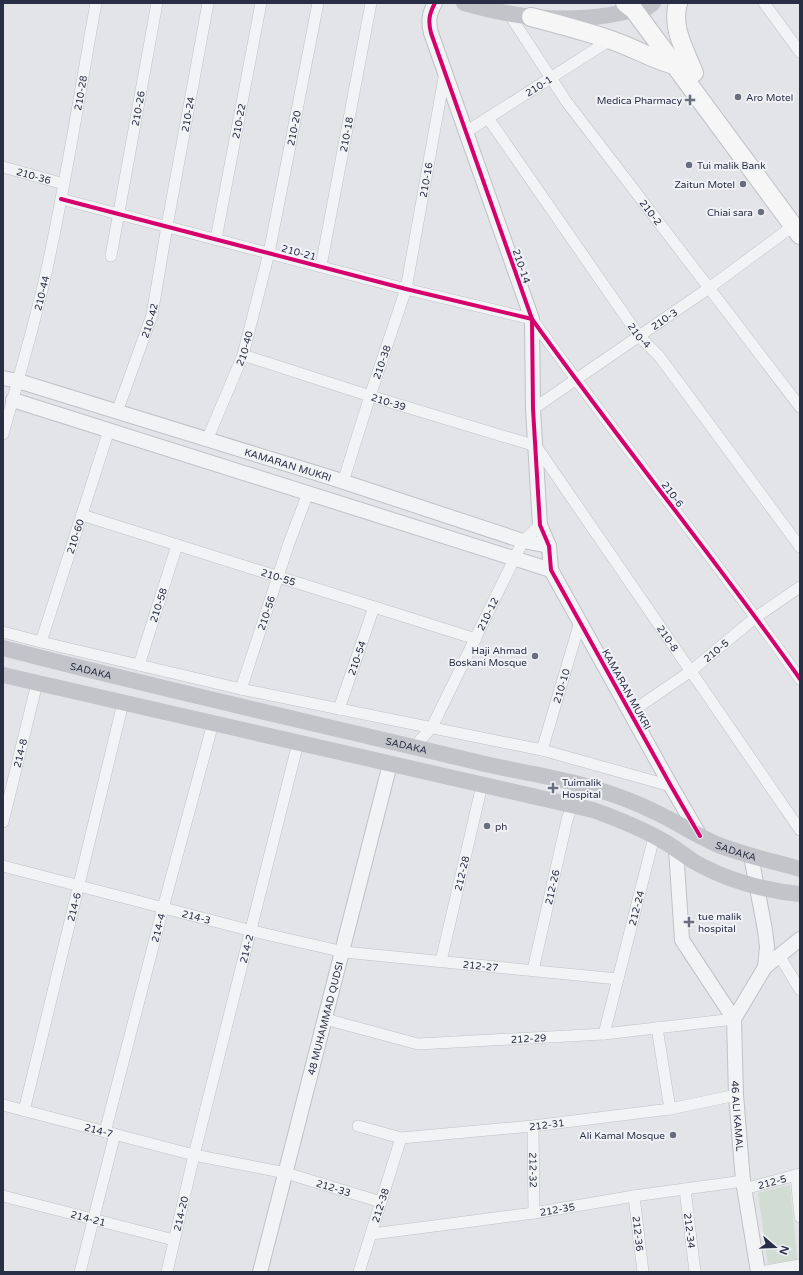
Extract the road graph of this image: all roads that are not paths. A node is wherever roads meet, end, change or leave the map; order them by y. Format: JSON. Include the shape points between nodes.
{"nodes":[{"id":1,"x":96,"y":3,"type":"edge"},
{"id":2,"x":157,"y":3,"type":"edge"},
{"id":3,"x":208,"y":3,"type":"edge"},
{"id":4,"x":261,"y":3,"type":"edge"},
{"id":5,"x":318,"y":3,"type":"edge"},
{"id":6,"x":371,"y":3,"type":"edge"},
{"id":7,"x":435,"y":3,"type":"edge"},
{"id":8,"x":464,"y":3,"type":"edge"},
{"id":9,"x":678,"y":3,"type":"edge"},
{"id":10,"x":764,"y":3,"type":"edge"},
{"id":11,"x":638,"y":6,"type":"edge"},
{"id":12,"x":509,"y":14,"type":"junction"},
{"id":13,"x":531,"y":17,"type":"junction"},
{"id":14,"x":610,"y":40,"type":"junction"},
{"id":15,"x":800,"y":52,"type":"edge"},
{"id":16,"x":674,"y":65,"type":"junction"},
{"id":17,"x":445,"y":71,"type":"junction"},
{"id":18,"x":694,"y":73,"type":"junction"},
{"id":19,"x":550,"y":78,"type":"junction"},
{"id":20,"x":488,"y":118,"type":"junction"},
{"id":21,"x":466,"y":132,"type":"junction"},
{"id":22,"x":3,"y":167,"type":"edge"},
{"id":23,"x":64,"y":184,"type":"junction"},
{"id":24,"x":61,"y":199,"type":"junction"},
{"id":25,"x":119,"y":213,"type":"junction"},
{"id":26,"x":167,"y":226,"type":"junction"},
{"id":27,"x":798,"y":226,"type":"edge"},
{"id":28,"x":216,"y":239,"type":"junction"},
{"id":29,"x":269,"y":253,"type":"junction"},
{"id":30,"x":111,"y":256,"type":"dead end"},
{"id":31,"x":321,"y":266,"type":"junction"},
{"id":32,"x":709,"y":288,"type":"junction"},
{"id":33,"x":406,"y":289,"type":"junction"},
{"id":34,"x":532,"y":319,"type":"junction"},
{"id":35,"x":639,"y":336,"type":"junction"},
{"id":36,"x":243,"y":355,"type":"junction"},
{"id":37,"x":3,"y":368,"type":"edge"},
{"id":38,"x":20,"y":377,"type":"junction"},
{"id":39,"x":3,"y":378,"type":"edge"},
{"id":40,"x":575,"y":379,"type":"junction"},
{"id":41,"x":370,"y":396,"type":"junction"},
{"id":42,"x":12,"y":400,"type":"junction"},
{"id":43,"x":800,"y":407,"type":"edge"},
{"id":44,"x":533,"y":409,"type":"junction"},
{"id":45,"x":117,"y":412,"type":"junction"},
{"id":46,"x":109,"y":430,"type":"junction"},
{"id":47,"x":3,"y":434,"type":"edge"},
{"id":48,"x":207,"y":440,"type":"junction"},
{"id":49,"x":536,"y":446,"type":"junction"},
{"id":50,"x":329,"y":477,"type":"junction"},
{"id":51,"x":342,"y":482,"type":"junction"},
{"id":52,"x":315,"y":495,"type":"junction"},
{"id":53,"x":82,"y":515,"type":"junction"},
{"id":54,"x":540,"y":525,"type":"junction"},
{"id":55,"x":523,"y":541,"type":"junction"},
{"id":56,"x":177,"y":545,"type":"junction"},
{"id":57,"x":549,"y":546,"type":"junction"},
{"id":58,"x":800,"y":547,"type":"edge"},
{"id":59,"x":514,"y":558,"type":"junction"},
{"id":60,"x":551,"y":570,"type":"junction"},
{"id":61,"x":277,"y":576,"type":"junction"},
{"id":62,"x":800,"y":587,"type":"edge"},
{"id":63,"x":374,"y":607,"type":"junction"},
{"id":64,"x":756,"y":617,"type":"junction"},
{"id":65,"x":580,"y":622,"type":"junction"},
{"id":66,"x":3,"y":632,"type":"edge"},
{"id":67,"x":476,"y":639,"type":"junction"},
{"id":68,"x":41,"y":642,"type":"junction"},
{"id":69,"x":3,"y":648,"type":"edge"},
{"id":70,"x":139,"y":666,"type":"junction"},
{"id":71,"x":89,"y":670,"type":"junction"},
{"id":72,"x":691,"y":671,"type":"junction"},
{"id":73,"x":3,"y":675,"type":"edge"},
{"id":74,"x":800,"y":679,"type":"edge"},
{"id":75,"x":36,"y":683,"type":"junction"},
{"id":76,"x":241,"y":689,"type":"junction"},
{"id":77,"x":84,"y":693,"type":"junction"},
{"id":78,"x":123,"y":703,"type":"junction"},
{"id":79,"x":339,"y":709,"type":"junction"},
{"id":80,"x":631,"y":712,"type":"junction"},
{"id":81,"x":213,"y":724,"type":"junction"},
{"id":82,"x":432,"y":728,"type":"junction"},
{"id":83,"x":298,"y":743,"type":"junction"},
{"id":84,"x":414,"y":747,"type":"junction"},
{"id":85,"x":542,"y":750,"type":"junction"},
{"id":86,"x":390,"y":764,"type":"junction"},
{"id":87,"x":482,"y":785,"type":"junction"},
{"id":88,"x":671,"y":786,"type":"junction"},
{"id":89,"x":572,"y":805,"type":"junction"},
{"id":90,"x":3,"y":822,"type":"edge"},
{"id":91,"x":800,"y":830,"type":"edge"},
{"id":92,"x":700,"y":836,"type":"junction"},
{"id":93,"x":654,"y":837,"type":"junction"},
{"id":94,"x":676,"y":849,"type":"junction"},
{"id":95,"x":751,"y":856,"type":"junction"},
{"id":96,"x":3,"y":866,"type":"edge"},
{"id":97,"x":800,"y":868,"type":"edge"},
{"id":98,"x":78,"y":886,"type":"junction"},
{"id":99,"x":758,"y":887,"type":"junction"},
{"id":100,"x":800,"y":894,"type":"edge"},
{"id":101,"x":163,"y":908,"type":"junction"},
{"id":102,"x":252,"y":931,"type":"junction"},
{"id":103,"x":800,"y":939,"type":"edge"},
{"id":104,"x":343,"y":952,"type":"junction"},
{"id":105,"x":779,"y":955,"type":"junction"},
{"id":106,"x":441,"y":961,"type":"junction"},
{"id":107,"x":765,"y":967,"type":"junction"},
{"id":108,"x":533,"y":970,"type":"junction"},
{"id":109,"x":618,"y":979,"type":"junction"},
{"id":110,"x":800,"y":990,"type":"edge"},
{"id":111,"x":325,"y":1019,"type":"junction"},
{"id":112,"x":734,"y":1019,"type":"junction"},
{"id":113,"x":657,"y":1028,"type":"junction"},
{"id":114,"x":604,"y":1034,"type":"junction"},
{"id":115,"x":736,"y":1095,"type":"junction"},
{"id":116,"x":3,"y":1105,"type":"edge"},
{"id":117,"x":670,"y":1108,"type":"junction"},
{"id":118,"x":24,"y":1111,"type":"junction"},
{"id":119,"x":358,"y":1126,"type":"dead end"},
{"id":120,"x":534,"y":1126,"type":"junction"},
{"id":121,"x":110,"y":1133,"type":"junction"},
{"id":122,"x":401,"y":1138,"type":"junction"},
{"id":123,"x":194,"y":1155,"type":"junction"},
{"id":124,"x":286,"y":1173,"type":"junction"},
{"id":125,"x":798,"y":1174,"type":"edge"},
{"id":126,"x":744,"y":1185,"type":"junction"},
{"id":127,"x":685,"y":1189,"type":"junction"},
{"id":128,"x":3,"y":1196,"type":"edge"},
{"id":129,"x":634,"y":1196,"type":"junction"},
{"id":130,"x":381,"y":1202,"type":"junction"},
{"id":131,"x":534,"y":1213,"type":"junction"},
{"id":132,"x":800,"y":1217,"type":"edge"},
{"id":133,"x":94,"y":1220,"type":"junction"},
{"id":134,"x":372,"y":1234,"type":"junction"},
{"id":135,"x":174,"y":1240,"type":"junction"},
{"id":136,"x":800,"y":1265,"type":"edge"},
{"id":137,"x":80,"y":1272,"type":"edge"},
{"id":138,"x":167,"y":1272,"type":"edge"},
{"id":139,"x":260,"y":1272,"type":"edge"},
{"id":140,"x":359,"y":1272,"type":"edge"},
{"id":141,"x":643,"y":1272,"type":"edge"},
{"id":142,"x":695,"y":1272,"type":"edge"},
{"id":143,"x":759,"y":1272,"type":"edge"}],
"edges":[{"from":1,"to":23,"type":"street","name":"210-28"},
{"from":2,"to":25,"type":"street","name":"210-26"},
{"from":3,"to":26,"type":"street","name":"210-24"},
{"from":4,"to":28,"type":"street","name":"210-22"},
{"from":5,"to":29,"type":"street","name":"210-20"},
{"from":6,"to":31,"type":"street","name":"210-18"},
{"from":7,"to":17,"type":"street","name":"210-14","via":[[428,19],[429,27]]},
{"from":8,"to":12,"type":"main road"},
{"from":9,"to":18,"type":"main road","via":[[675,16],[677,29]]},
{"from":10,"to":15,"type":"street"},
{"from":11,"to":13,"type":"main road","via":[[613,15],[572,19]]},
{"from":11,"to":16,"type":"main road"},
{"from":11,"to":18,"type":"main road"},
{"from":12,"to":13,"type":"main road"},
{"from":12,"to":19,"type":"street","name":"210-2"},
{"from":13,"to":14,"type":"main road"},
{"from":14,"to":16,"type":"main road"},
{"from":14,"to":19,"type":"street","name":"210-1"},
{"from":16,"to":27,"type":"main road"},
{"from":17,"to":21,"type":"street","name":"210-14"},
{"from":17,"to":33,"type":"street","name":"210-16"},
{"from":18,"to":27,"type":"main road"},
{"from":19,"to":20,"type":"street","name":"210-1"},
{"from":19,"to":32,"type":"street","name":"210-2"},
{"from":20,"to":21,"type":"street","name":"210-1"},
{"from":20,"to":35,"type":"street","name":"210-4"},
{"from":21,"to":34,"type":"street","name":"210-14"},
{"from":22,"to":23,"type":"street","name":"210-36"},
{"from":23,"to":24,"type":"street","name":"210-44"},
{"from":24,"to":25,"type":"street","name":"210-21"},
{"from":24,"to":38,"type":"street","name":"210-44","via":[[44,283]]},
{"from":25,"to":26,"type":"street","name":"210-21"},
{"from":25,"to":30,"type":"street"},
{"from":26,"to":28,"type":"street","name":"210-21"},
{"from":26,"to":45,"type":"street","name":"210-42","via":[[152,315]]},
{"from":27,"to":32,"type":"street","name":"210-3"},
{"from":28,"to":29,"type":"street","name":"210-21"},
{"from":29,"to":31,"type":"street","name":"210-21"},
{"from":29,"to":36,"type":"street","name":"210-40"},
{"from":31,"to":33,"type":"street","name":"210-21"},
{"from":32,"to":35,"type":"street","name":"210-3"},
{"from":32,"to":43,"type":"street","name":"210-2"},
{"from":33,"to":34,"type":"street","name":"210-21"},
{"from":33,"to":41,"type":"street","name":"210-38"},
{"from":34,"to":40,"type":"street","name":"210-6"},
{"from":34,"to":44,"type":"street","name":"210-14"},
{"from":35,"to":40,"type":"street","name":"210-3"},
{"from":35,"to":58,"type":"street","name":"210-4","via":[[659,356]]},
{"from":36,"to":41,"type":"street","name":"210-39"},
{"from":36,"to":48,"type":"street","name":"210-40"},
{"from":37,"to":38,"type":"street","name":"KAMARAN MUKRI"},
{"from":38,"to":39,"type":"street","name":"KAMARAN MUKRI"},
{"from":38,"to":42,"type":"street","name":"210-44"},
{"from":38,"to":45,"type":"street","name":"KAMARAN MUKRI"},
{"from":40,"to":44,"type":"street","name":"210-3"},
{"from":40,"to":64,"type":"street","name":"210-6"},
{"from":41,"to":49,"type":"street","name":"210-39"},
{"from":41,"to":51,"type":"street","name":"210-38"},
{"from":42,"to":46,"type":"street","name":"KAMARAN MUKRI"},
{"from":42,"to":47,"type":"street","name":"210-44"},
{"from":44,"to":49,"type":"street","name":"210-14"},
{"from":45,"to":48,"type":"street","name":"KAMARAN MUKRI"},
{"from":46,"to":52,"type":"street","name":"KAMARAN MUKRI"},
{"from":46,"to":53,"type":"street","name":"210-60"},
{"from":48,"to":50,"type":"street","name":"KAMARAN MUKRI"},
{"from":49,"to":54,"type":"street","name":"210-14"},
{"from":49,"to":72,"type":"street","name":"210-8"},
{"from":50,"to":51,"type":"street","name":"KAMARAN MUKRI"},
{"from":50,"to":52,"type":"street"},
{"from":51,"to":55,"type":"street","name":"KAMARAN MUKRI"},
{"from":52,"to":59,"type":"street","name":"KAMARAN MUKRI"},
{"from":52,"to":61,"type":"street","name":"210-56"},
{"from":53,"to":56,"type":"street","name":"210-55"},
{"from":53,"to":68,"type":"street","name":"210-60"},
{"from":54,"to":55,"type":"street","name":"210-12"},
{"from":54,"to":57,"type":"street","name":"210-14"},
{"from":55,"to":57,"type":"street","name":"KAMARAN MUKRI"},
{"from":55,"to":59,"type":"street","name":"210-12"},
{"from":56,"to":61,"type":"street","name":"210-55"},
{"from":56,"to":70,"type":"street","name":"210-58"},
{"from":57,"to":60,"type":"street","name":"KAMARAN MUKRI"},
{"from":59,"to":60,"type":"street","name":"KAMARAN MUKRI"},
{"from":59,"to":67,"type":"street","name":"210-12"},
{"from":60,"to":65,"type":"street","name":"KAMARAN MUKRI"},
{"from":61,"to":63,"type":"street","name":"210-55"},
{"from":61,"to":76,"type":"street","name":"210-56"},
{"from":62,"to":64,"type":"street","name":"210-5"},
{"from":63,"to":67,"type":"street","name":"210-55"},
{"from":63,"to":79,"type":"street","name":"210-54"},
{"from":64,"to":72,"type":"street","name":"210-5"},
{"from":64,"to":74,"type":"street","name":"210-6"},
{"from":65,"to":80,"type":"street","name":"KAMARAN MUKRI"},
{"from":65,"to":85,"type":"street","name":"210-10"},
{"from":66,"to":68,"type":"street"},
{"from":67,"to":82,"type":"street","name":"210-12"},
{"from":68,"to":70,"type":"street"},
{"from":69,"to":71,"type":"main road","name":"SADAKA"},
{"from":70,"to":76,"type":"street"},
{"from":71,"to":77,"type":"main road"},
{"from":71,"to":84,"type":"main road","name":"SADAKA"},
{"from":72,"to":80,"type":"street","name":"210-5"},
{"from":72,"to":91,"type":"street","name":"210-8"},
{"from":73,"to":75,"type":"main road"},
{"from":75,"to":77,"type":"main road"},
{"from":75,"to":90,"type":"street","name":"214-8"},
{"from":76,"to":79,"type":"street"},
{"from":77,"to":78,"type":"main road"},
{"from":78,"to":81,"type":"main road"},
{"from":78,"to":98,"type":"street","name":"214-6"},
{"from":79,"to":82,"type":"street"},
{"from":80,"to":88,"type":"street","name":"KAMARAN MUKRI"},
{"from":81,"to":83,"type":"main road"},
{"from":81,"to":101,"type":"street","name":"214-4"},
{"from":82,"to":84,"type":"street","name":"210-12"},
{"from":82,"to":85,"type":"street"},
{"from":83,"to":86,"type":"main road"},
{"from":83,"to":102,"type":"street","name":"214-2"},
{"from":84,"to":92,"type":"main road","name":"SADAKA","via":[[574,783],[654,811]]},
{"from":85,"to":88,"type":"street"},
{"from":86,"to":87,"type":"main road"},
{"from":86,"to":104,"type":"street","name":"48 MUHAMMAD QUDSI"},
{"from":87,"to":89,"type":"main road"},
{"from":87,"to":106,"type":"street","name":"212-28"},
{"from":88,"to":92,"type":"street","name":"KAMARAN MUKRI"},
{"from":89,"to":93,"type":"main road","via":[[615,818]]},
{"from":89,"to":108,"type":"street","name":"212-26"},
{"from":92,"to":95,"type":"main road","name":"SADAKA"},
{"from":93,"to":94,"type":"main road"},
{"from":93,"to":109,"type":"street","name":"212-24"},
{"from":94,"to":99,"type":"main road","via":[[694,862]]},
{"from":94,"to":112,"type":"street","via":[[682,940]]},
{"from":95,"to":97,"type":"main road","name":"SADAKA"},
{"from":95,"to":99,"type":"street"},
{"from":96,"to":98,"type":"street","name":"214-3"},
{"from":98,"to":101,"type":"street","name":"214-3"},
{"from":98,"to":118,"type":"street","name":"214-6"},
{"from":99,"to":100,"type":"main road"},
{"from":99,"to":107,"type":"street","via":[[767,947]]},
{"from":101,"to":102,"type":"street","name":"214-3"},
{"from":101,"to":121,"type":"street","name":"214-4"},
{"from":102,"to":104,"type":"street","name":"214-3"},
{"from":102,"to":123,"type":"street","name":"214-2"},
{"from":103,"to":105,"type":"street"},
{"from":104,"to":106,"type":"street","name":"212-27"},
{"from":104,"to":111,"type":"street","name":"48 MUHAMMAD QUDSI"},
{"from":105,"to":107,"type":"street"},
{"from":105,"to":110,"type":"street"},
{"from":106,"to":108,"type":"street","name":"212-27"},
{"from":107,"to":112,"type":"street"},
{"from":108,"to":109,"type":"street","name":"212-27"},
{"from":109,"to":114,"type":"street","name":"212-24"},
{"from":111,"to":114,"type":"street","name":"212-29","via":[[418,1044]]},
{"from":111,"to":124,"type":"street","name":"48 MUHAMMAD QUDSI"},
{"from":112,"to":113,"type":"street","name":"212-29"},
{"from":112,"to":115,"type":"street","name":"46 ALI KAMAL"},
{"from":113,"to":114,"type":"street","name":"212-29"},
{"from":113,"to":117,"type":"street"},
{"from":115,"to":117,"type":"street","name":"212-31"},
{"from":115,"to":126,"type":"street","name":"46 ALI KAMAL"},
{"from":116,"to":118,"type":"street","name":"214-7"},
{"from":117,"to":120,"type":"street","name":"212-31"},
{"from":118,"to":121,"type":"street","name":"214-7"},
{"from":119,"to":122,"type":"street","name":"212-31"},
{"from":120,"to":122,"type":"street","name":"212-31"},
{"from":120,"to":131,"type":"street","name":"212-32"},
{"from":121,"to":123,"type":"street","name":"214-7"},
{"from":121,"to":133,"type":"street","name":"214-4"},
{"from":122,"to":130,"type":"street","name":"212-38"},
{"from":123,"to":124,"type":"street","name":"214-7"},
{"from":123,"to":135,"type":"street","name":"214-20"},
{"from":124,"to":130,"type":"street","name":"212-33"},
{"from":124,"to":139,"type":"street","name":"48 MUHAMMAD QUDSI"},
{"from":125,"to":126,"type":"street","name":"212-5"},
{"from":125,"to":132,"type":"street"},
{"from":126,"to":127,"type":"street","name":"212-35"},
{"from":126,"to":143,"type":"street","name":"46 ALI KAMAL"},
{"from":127,"to":129,"type":"street","name":"212-35"},
{"from":127,"to":142,"type":"street","name":"212-34"},
{"from":128,"to":133,"type":"street","name":"214-21"},
{"from":129,"to":131,"type":"street","name":"212-35"},
{"from":129,"to":141,"type":"street","name":"212-36"},
{"from":130,"to":134,"type":"street","name":"212-38"},
{"from":131,"to":134,"type":"street","name":"212-35"},
{"from":133,"to":135,"type":"street","name":"214-21"},
{"from":133,"to":137,"type":"street","name":"214-4"},
{"from":134,"to":140,"type":"street","name":"212-38"},
{"from":135,"to":138,"type":"street","name":"214-20"},
{"from":136,"to":143,"type":"street"}]}
